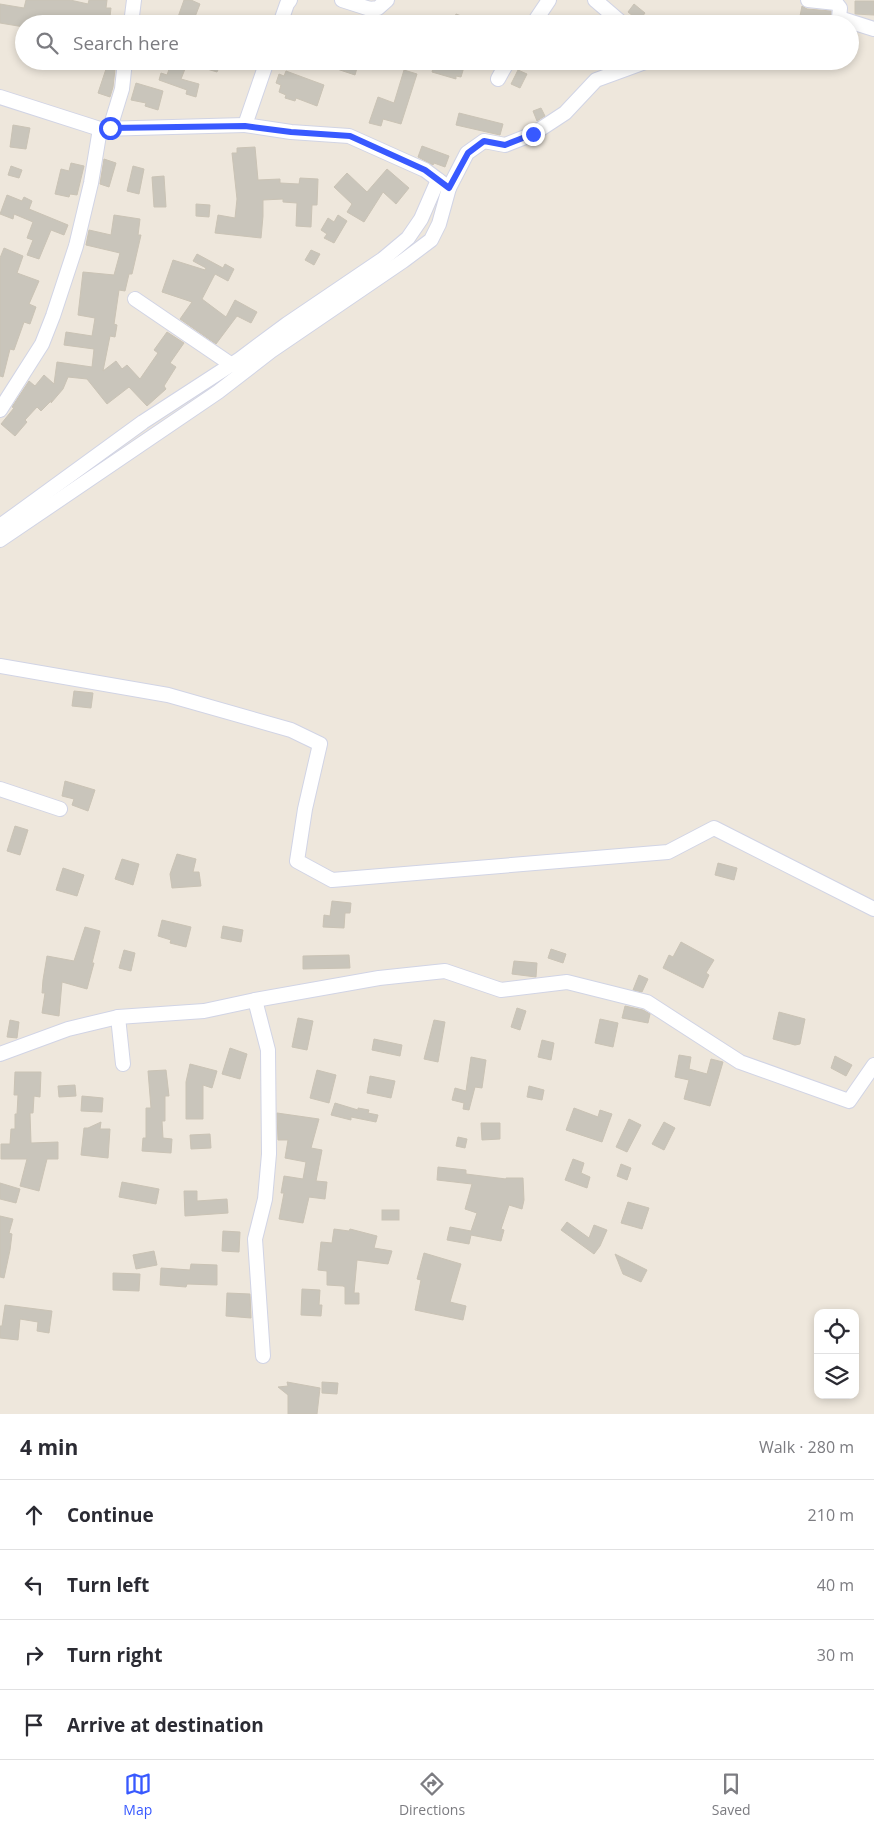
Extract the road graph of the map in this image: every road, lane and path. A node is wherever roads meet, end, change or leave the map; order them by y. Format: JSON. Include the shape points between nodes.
{"nodes":[{"id":1,"x":134,"y":0,"type":"edge"},
{"id":2,"x":290,"y":0,"type":"edge"},
{"id":3,"x":342,"y":0,"type":"edge"},
{"id":4,"x":387,"y":0,"type":"edge"},
{"id":5,"x":549,"y":0,"type":"edge"},
{"id":6,"x":595,"y":0,"type":"edge"},
{"id":7,"x":808,"y":0,"type":"edge"},
{"id":8,"x":132,"y":15,"type":"edge"},
{"id":9,"x":283,"y":15,"type":"edge"},
{"id":10,"x":539,"y":15,"type":"edge"},
{"id":11,"x":612,"y":15,"type":"edge"},
{"id":12,"x":839,"y":15,"type":"edge"},
{"id":13,"x":859,"y":24,"type":"edge"},
{"id":14,"x":874,"y":29,"type":"edge"},
{"id":15,"x":125,"y":70,"type":"edge"},
{"id":16,"x":264,"y":70,"type":"edge"},
{"id":17,"x":503,"y":70,"type":"edge"},
{"id":18,"x":623,"y":70,"type":"edge"},
{"id":19,"x":498,"y":79,"type":"dead end"},
{"id":20,"x":0,"y":97,"type":"edge"},
{"id":21,"x":245,"y":126,"type":"junction"},
{"id":22,"x":105,"y":129,"type":"junction"},
{"id":23,"x":438,"y":180,"type":"junction"},
{"id":24,"x":449,"y":188,"type":"junction"},
{"id":25,"x":135,"y":299,"type":"dead end"},
{"id":26,"x":232,"y":365,"type":"junction"},
{"id":27,"x":0,"y":410,"type":"edge"},
{"id":28,"x":0,"y":526,"type":"edge"},
{"id":29,"x":0,"y":540,"type":"edge"},
{"id":30,"x":0,"y":666,"type":"edge"},
{"id":31,"x":0,"y":789,"type":"edge"},
{"id":32,"x":60,"y":809,"type":"dead end"},
{"id":33,"x":874,"y":909,"type":"edge"},
{"id":34,"x":255,"y":1000,"type":"junction"},
{"id":35,"x":118,"y":1017,"type":"junction"},
{"id":36,"x":0,"y":1054,"type":"edge"},
{"id":37,"x":123,"y":1064,"type":"dead end"},
{"id":38,"x":874,"y":1065,"type":"edge"},
{"id":39,"x":263,"y":1356,"type":"dead end"}],
"edges":[{"from":1,"to":8,"type":"street"},
{"from":2,"to":9,"type":"street"},
{"from":3,"to":4,"type":"street","via":[[370,9],[378,8]]},
{"from":5,"to":10,"type":"street"},
{"from":6,"to":11,"type":"street"},
{"from":7,"to":12,"type":"street","via":[[836,2]]},
{"from":13,"to":14,"type":"street"},
{"from":15,"to":22,"type":"street","via":[[122,90]]},
{"from":16,"to":21,"type":"street"},
{"from":17,"to":19,"type":"street"},
{"from":18,"to":24,"type":"street","via":[[596,80],[565,113],[533,134],[505,145],[484,141],[468,153]]},
{"from":20,"to":22,"type":"street"},
{"from":21,"to":22,"type":"street"},
{"from":21,"to":23,"type":"street","via":[[350,136],[425,170]]},
{"from":22,"to":27,"type":"street","via":[[76,246],[53,316],[42,344]]},
{"from":23,"to":24,"type":"street"},
{"from":23,"to":26,"type":"street","via":[[421,219],[408,238]]},
{"from":24,"to":29,"type":"street","via":[[440,224],[431,240],[271,351],[218,392]]},
{"from":25,"to":26,"type":"street"},
{"from":26,"to":28,"type":"street","via":[[143,422]]},
{"from":30,"to":33,"type":"street","via":[[168,695],[291,730],[320,744],[297,861],[332,880],[668,852],[714,828]]},
{"from":31,"to":32,"type":"street"},
{"from":34,"to":35,"type":"street","via":[[204,1011]]},
{"from":34,"to":38,"type":"street","via":[[445,970],[501,990],[567,982],[647,1002],[740,1062],[849,1102]]},
{"from":34,"to":39,"type":"street","via":[[268,1050],[269,1154],[265,1199],[255,1239]]},
{"from":35,"to":36,"type":"street","via":[[68,1029]]},
{"from":35,"to":37,"type":"street"}]}
